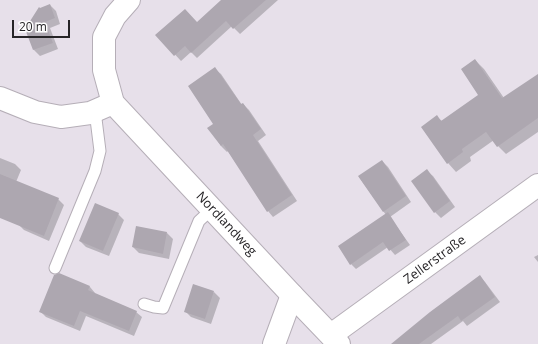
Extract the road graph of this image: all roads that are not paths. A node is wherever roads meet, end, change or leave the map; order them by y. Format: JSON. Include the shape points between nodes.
{"nodes":[{"id":1,"x":128,"y":0,"type":"edge"},
{"id":2,"x":0,"y":98,"type":"edge"},
{"id":3,"x":104,"y":107,"type":"junction"},
{"id":4,"x":538,"y":185,"type":"edge"},
{"id":5,"x":212,"y":209,"type":"junction"},
{"id":6,"x":55,"y":268,"type":"dead end"},
{"id":7,"x":292,"y":295,"type":"junction"},
{"id":8,"x":144,"y":304,"type":"dead end"},
{"id":9,"x":335,"y":340,"type":"edge"},
{"id":10,"x":274,"y":344,"type":"edge"}],
"edges":[{"from":1,"to":3,"type":"street","name":"Nordlandweg","via":[[104,36]]},
{"from":2,"to":3,"type":"street","via":[[35,112],[61,116],[90,113]]},
{"from":3,"to":5,"type":"street","name":"Nordlandweg"},
{"from":3,"to":6,"type":"lane","via":[[100,151],[95,171]]},
{"from":4,"to":9,"type":"street","name":"Zellerstraße"},
{"from":5,"to":7,"type":"street","name":"Nordlandweg"},
{"from":5,"to":8,"type":"lane","via":[[199,221],[163,308]]},
{"from":7,"to":9,"type":"street","name":"Nordlandweg"},
{"from":7,"to":10,"type":"street"}]}
